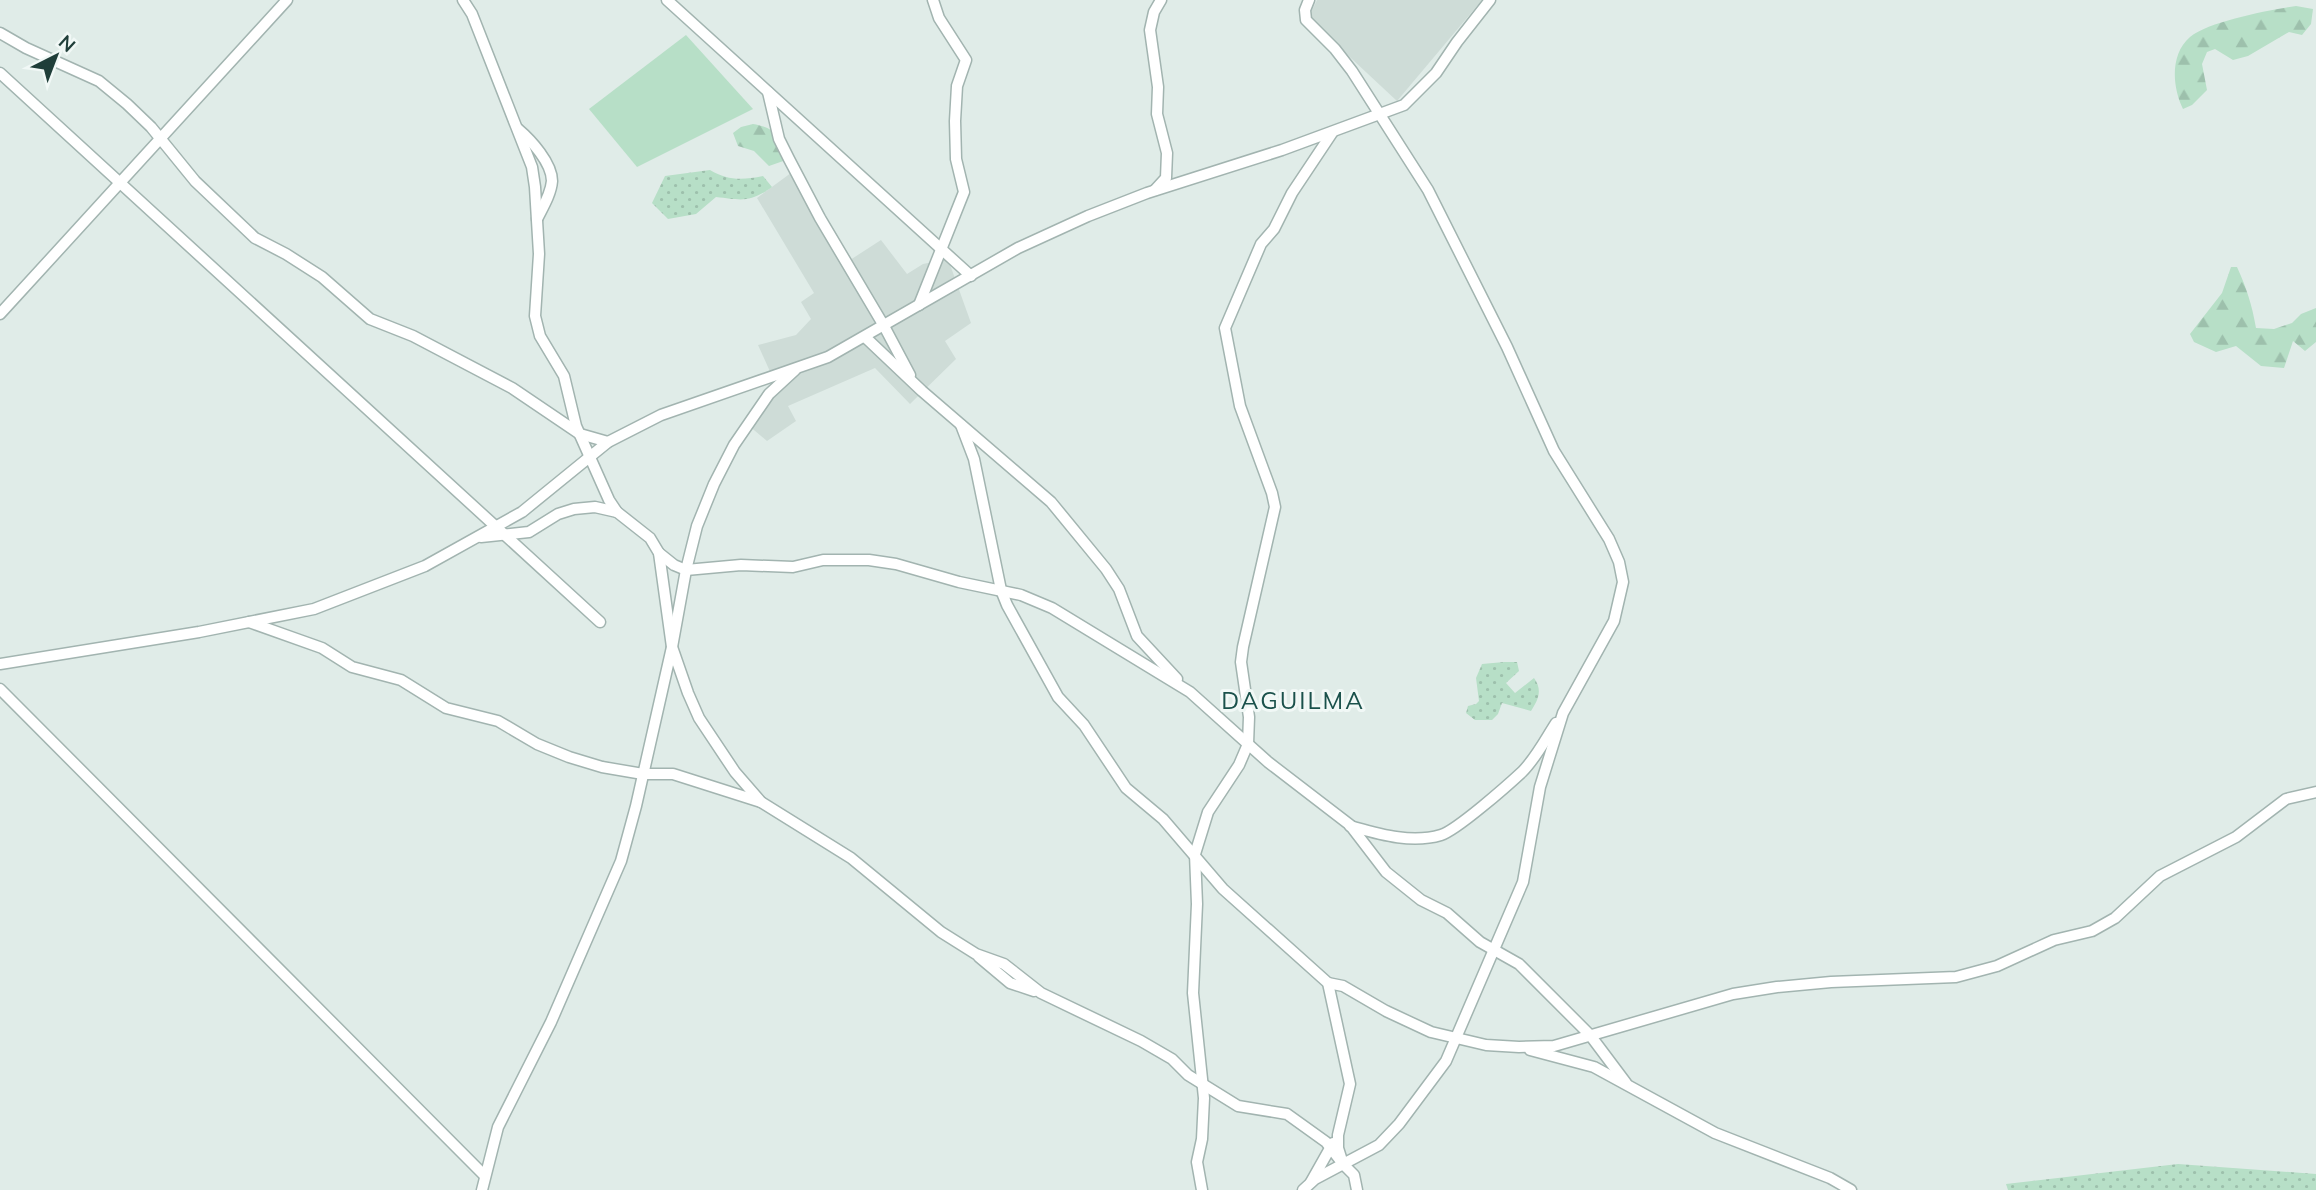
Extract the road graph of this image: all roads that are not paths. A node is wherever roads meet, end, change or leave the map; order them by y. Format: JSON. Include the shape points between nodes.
{"nodes":[{"id":1,"x":287,"y":0,"type":"edge"},
{"id":2,"x":463,"y":0,"type":"edge"},
{"id":3,"x":667,"y":0,"type":"edge"},
{"id":4,"x":933,"y":0,"type":"edge"},
{"id":5,"x":1161,"y":0,"type":"edge"},
{"id":6,"x":1309,"y":0,"type":"edge"},
{"id":7,"x":1490,"y":0,"type":"edge"},
{"id":8,"x":0,"y":33,"type":"edge"},
{"id":9,"x":0,"y":73,"type":"edge"},
{"id":10,"x":768,"y":92,"type":"junction"},
{"id":11,"x":1381,"y":115,"type":"junction"},
{"id":12,"x":515,"y":127,"type":"junction"},
{"id":13,"x":1332,"y":132,"type":"junction"},
{"id":14,"x":160,"y":139,"type":"junction"},
{"id":15,"x":120,"y":182,"type":"junction"},
{"id":16,"x":1155,"y":190,"type":"junction"},
{"id":17,"x":537,"y":220,"type":"junction"},
{"id":18,"x":942,"y":250,"type":"junction"},
{"id":19,"x":971,"y":276,"type":"junction"},
{"id":20,"x":919,"y":306,"type":"junction"},
{"id":21,"x":0,"y":314,"type":"edge"},
{"id":22,"x":884,"y":326,"type":"junction"},
{"id":23,"x":865,"y":337,"type":"junction"},
{"id":24,"x":799,"y":367,"type":"junction"},
{"id":25,"x":915,"y":384,"type":"junction"},
{"id":26,"x":961,"y":425,"type":"junction"},
{"id":27,"x":580,"y":434,"type":"junction"},
{"id":28,"x":608,"y":442,"type":"junction"},
{"id":29,"x":590,"y":456,"type":"junction"},
{"id":30,"x":617,"y":512,"type":"junction"},
{"id":31,"x":496,"y":527,"type":"junction"},
{"id":32,"x":506,"y":536,"type":"junction"},
{"id":33,"x":477,"y":537,"type":"junction"},
{"id":34,"x":659,"y":553,"type":"junction"},
{"id":35,"x":686,"y":570,"type":"junction"},
{"id":36,"x":1001,"y":590,"type":"junction"},
{"id":37,"x":249,"y":622,"type":"junction"},
{"id":38,"x":600,"y":622,"type":"dead end"},
{"id":39,"x":672,"y":647,"type":"junction"},
{"id":40,"x":0,"y":664,"type":"edge"},
{"id":41,"x":0,"y":689,"type":"edge"},
{"id":42,"x":1190,"y":692,"type":"junction"},
{"id":43,"x":1563,"y":713,"type":"junction"},
{"id":44,"x":1248,"y":744,"type":"junction"},
{"id":45,"x":643,"y":774,"type":"junction"},
{"id":46,"x":2316,"y":792,"type":"edge"},
{"id":47,"x":761,"y":802,"type":"junction"},
{"id":48,"x":1350,"y":825,"type":"junction"},
{"id":49,"x":1195,"y":854,"type":"junction"},
{"id":50,"x":1494,"y":950,"type":"junction"},
{"id":51,"x":1328,"y":983,"type":"junction"},
{"id":52,"x":1590,"y":1035,"type":"junction"},
{"id":53,"x":1454,"y":1039,"type":"junction"},
{"id":54,"x":1519,"y":1047,"type":"junction"},
{"id":55,"x":1626,"y":1083,"type":"junction"},
{"id":56,"x":1204,"y":1084,"type":"junction"},
{"id":57,"x":1341,"y":1127,"type":"junction"},
{"id":58,"x":1331,"y":1148,"type":"junction"},
{"id":59,"x":1343,"y":1164,"type":"junction"},
{"id":60,"x":485,"y":1176,"type":"junction"},
{"id":61,"x":1306,"y":1187,"type":"edge"},
{"id":62,"x":482,"y":1190,"type":"edge"},
{"id":63,"x":1202,"y":1190,"type":"edge"},
{"id":64,"x":1357,"y":1190,"type":"edge"},
{"id":65,"x":1850,"y":1190,"type":"edge"}],
"edges":[{"from":1,"to":14,"type":"street"},
{"from":2,"to":12,"type":"street"},
{"from":3,"to":10,"type":"street"},
{"from":4,"to":18,"type":"street","via":[[966,60],[957,86],[955,121],[956,159],[964,192]]},
{"from":5,"to":16,"type":"street","via":[[1150,30],[1157,114],[1167,153],[1166,178]]},
{"from":6,"to":11,"type":"street","via":[[1306,20],[1335,49]]},
{"from":7,"to":11,"type":"street","via":[[1436,73],[1404,105]]},
{"from":8,"to":14,"type":"street","via":[[99,81]]},
{"from":9,"to":15,"type":"street"},
{"from":10,"to":18,"type":"street"},
{"from":10,"to":22,"type":"street","via":[[779,139]]},
{"from":11,"to":13,"type":"street"},
{"from":11,"to":43,"type":"street","via":[[1435,204],[1554,451],[1619,562],[1623,582],[1614,621]]},
{"from":12,"to":17,"type":"street","via":[[531,167]]},
{"from":12,"to":17,"type":"street","via":[[537,146],[552,179]]},
{"from":13,"to":16,"type":"street"},
{"from":13,"to":44,"type":"street","via":[[1261,244],[1225,328],[1240,406],[1275,507],[1241,662]]},
{"from":14,"to":15,"type":"street"},
{"from":14,"to":27,"type":"street","via":[[195,181],[255,237],[322,277],[370,319],[512,388]]},
{"from":15,"to":21,"type":"street"},
{"from":15,"to":31,"type":"street"},
{"from":16,"to":19,"type":"street","via":[[1018,248]]},
{"from":17,"to":27,"type":"street","via":[[535,316],[540,336],[564,376]]},
{"from":18,"to":19,"type":"street"},
{"from":18,"to":20,"type":"street"},
{"from":19,"to":20,"type":"street"},
{"from":20,"to":22,"type":"street"},
{"from":22,"to":23,"type":"street"},
{"from":22,"to":25,"type":"street"},
{"from":23,"to":24,"type":"street"},
{"from":23,"to":25,"type":"street"},
{"from":24,"to":28,"type":"street","via":[[661,415]]},
{"from":24,"to":35,"type":"street","via":[[769,394],[734,445],[713,484]]},
{"from":25,"to":26,"type":"street"},
{"from":26,"to":36,"type":"street","via":[[974,459]]},
{"from":26,"to":42,"type":"street","via":[[1051,502],[1119,589],[1137,636]]},
{"from":27,"to":28,"type":"street"},
{"from":27,"to":29,"type":"street"},
{"from":28,"to":29,"type":"street"},
{"from":29,"to":30,"type":"street"},
{"from":29,"to":31,"type":"street","via":[[522,512]]},
{"from":30,"to":32,"type":"street","via":[[574,509],[530,532]]},
{"from":30,"to":34,"type":"street","via":[[650,538]]},
{"from":31,"to":32,"type":"street"},
{"from":31,"to":33,"type":"street"},
{"from":32,"to":33,"type":"street"},
{"from":32,"to":38,"type":"street"},
{"from":33,"to":37,"type":"street","via":[[425,566],[367,590],[314,608]]},
{"from":34,"to":35,"type":"street"},
{"from":34,"to":39,"type":"street"},
{"from":35,"to":36,"type":"street","via":[[869,560]]},
{"from":35,"to":39,"type":"street"},
{"from":36,"to":42,"type":"street","via":[[1052,608]]},
{"from":36,"to":49,"type":"street","via":[[1058,697],[1084,725],[1126,788]]},
{"from":37,"to":40,"type":"street"},
{"from":37,"to":45,"type":"street","via":[[322,648],[352,667],[401,680],[446,709],[498,721],[569,757]]},
{"from":39,"to":45,"type":"street"},
{"from":39,"to":47,"type":"street","via":[[699,718]]},
{"from":41,"to":60,"type":"street"},
{"from":42,"to":44,"type":"street"},
{"from":43,"to":48,"type":"street","via":[[1522,772],[1441,835],[1391,837]]},
{"from":43,"to":50,"type":"street","via":[[1540,787],[1523,882]]},
{"from":44,"to":48,"type":"street"},
{"from":44,"to":49,"type":"street","via":[[1209,812]]},
{"from":45,"to":47,"type":"street","via":[[673,774]]},
{"from":45,"to":60,"type":"street","via":[[621,861],[551,1022],[498,1127]]},
{"from":46,"to":52,"type":"street","via":[[2286,799],[2236,836],[2160,876],[2115,918],[2092,931],[2054,940],[1997,966],[1956,977],[1831,982],[1744,992]]},
{"from":47,"to":56,"type":"street","via":[[851,858],[941,932],[976,954],[1004,964],[1041,993],[1142,1041]]},
{"from":48,"to":50,"type":"street","via":[[1386,872]]},
{"from":49,"to":51,"type":"street","via":[[1223,889]]},
{"from":49,"to":56,"type":"street","via":[[1193,993]]},
{"from":50,"to":52,"type":"street","via":[[1519,964]]},
{"from":50,"to":53,"type":"street"},
{"from":51,"to":53,"type":"street"},
{"from":51,"to":57,"type":"street","via":[[1350,1084]]},
{"from":52,"to":54,"type":"street","via":[[1554,1046]]},
{"from":52,"to":55,"type":"street"},
{"from":53,"to":54,"type":"street"},
{"from":53,"to":59,"type":"street","via":[[1446,1061],[1399,1124],[1379,1145]]},
{"from":54,"to":55,"type":"street","via":[[1594,1067]]},
{"from":55,"to":65,"type":"street","via":[[1715,1133]]},
{"from":56,"to":58,"type":"street","via":[[1238,1106],[1287,1114]]},
{"from":56,"to":63,"type":"street","via":[[1197,1162]]},
{"from":57,"to":58,"type":"street"},
{"from":57,"to":59,"type":"street","via":[[1338,1148]]},
{"from":58,"to":59,"type":"street"},
{"from":58,"to":61,"type":"street"},
{"from":59,"to":61,"type":"street"},
{"from":59,"to":64,"type":"street","via":[[1354,1175]]},
{"from":60,"to":62,"type":"street"}]}
